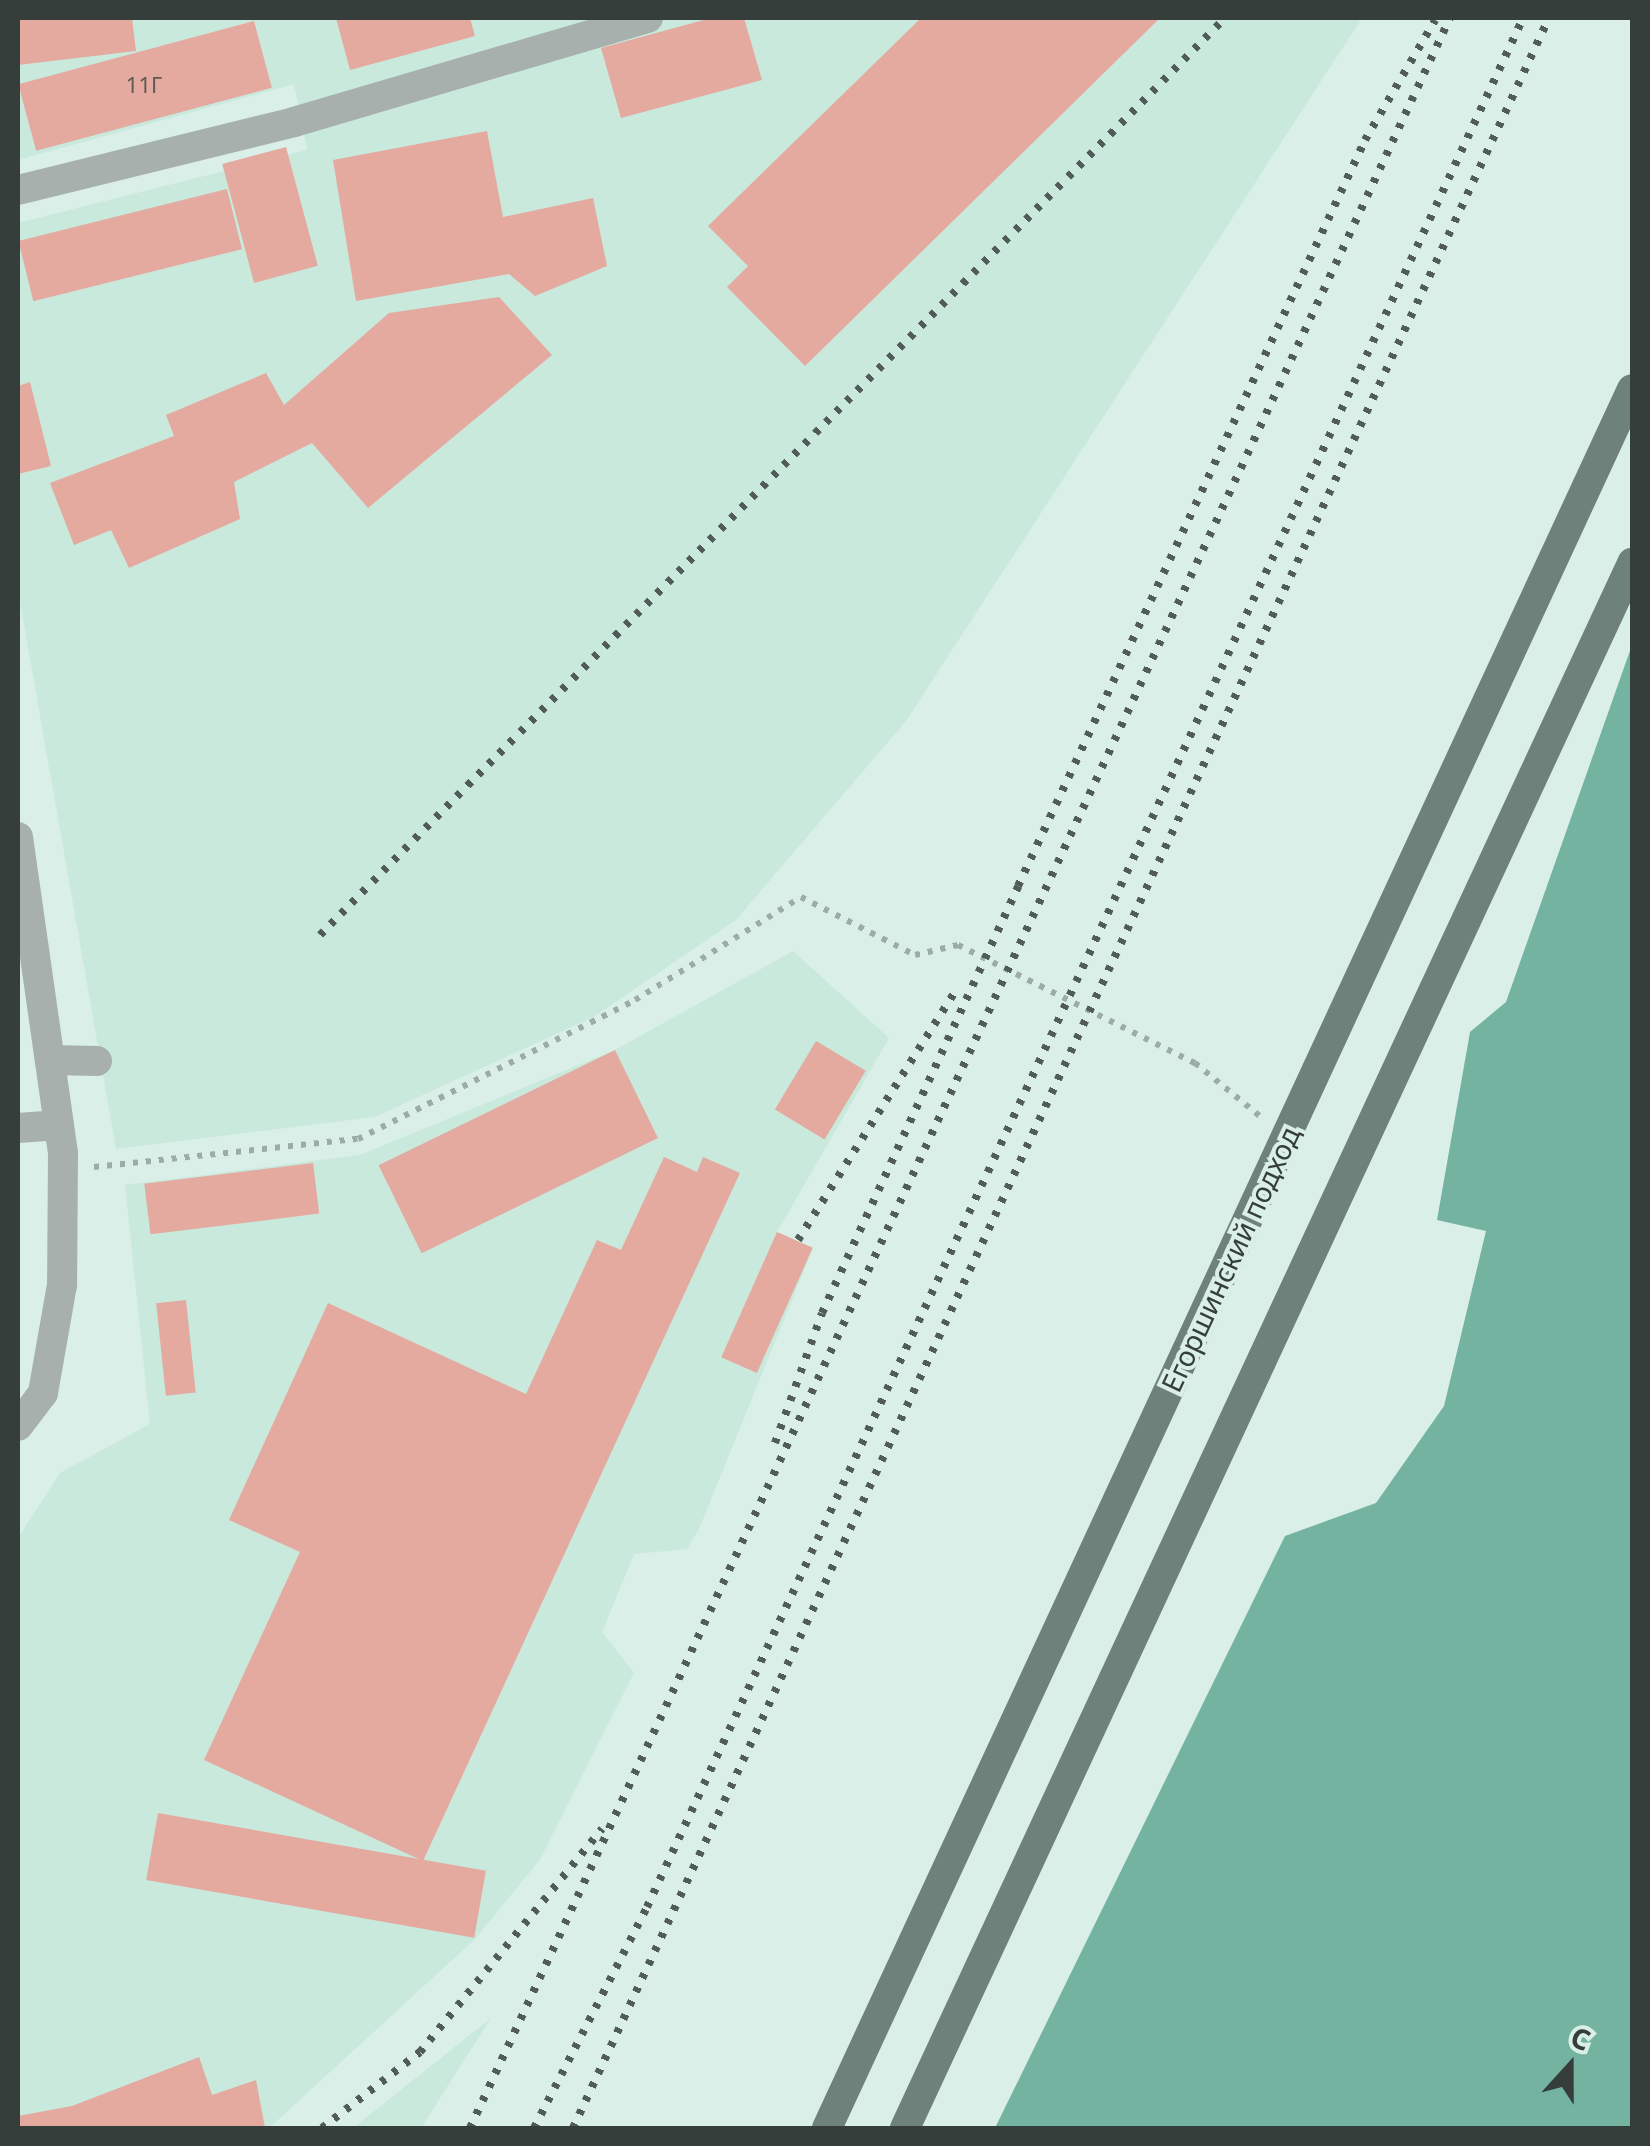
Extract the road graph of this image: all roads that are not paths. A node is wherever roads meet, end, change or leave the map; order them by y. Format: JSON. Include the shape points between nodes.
{"nodes":[{"id":1,"x":648,"y":18,"type":"edge"},
{"id":2,"x":18,"y":190,"type":"edge"},
{"id":3,"x":1632,"y":389,"type":"edge"},
{"id":4,"x":1632,"y":562,"type":"edge"},
{"id":5,"x":18,"y":838,"type":"edge"},
{"id":6,"x":50,"y":1060,"type":"junction"},
{"id":7,"x":96,"y":1061,"type":"dead end"},
{"id":8,"x":59,"y":1125,"type":"junction"},
{"id":9,"x":18,"y":1128,"type":"edge"},
{"id":10,"x":18,"y":1426,"type":"edge"},
{"id":11,"x":828,"y":2128,"type":"edge"},
{"id":12,"x":905,"y":2128,"type":"edge"}],
"edges":[{"from":1,"to":2,"type":"street","via":[[294,122]]},
{"from":3,"to":11,"type":"main road","name":"Егоршинский подход"},
{"from":4,"to":12,"type":"main road"},
{"from":5,"to":6,"type":"street"},
{"from":6,"to":7,"type":"street"},
{"from":6,"to":8,"type":"street"},
{"from":8,"to":9,"type":"street"},
{"from":8,"to":10,"type":"street","via":[[62,1285],[43,1393]]}]}
